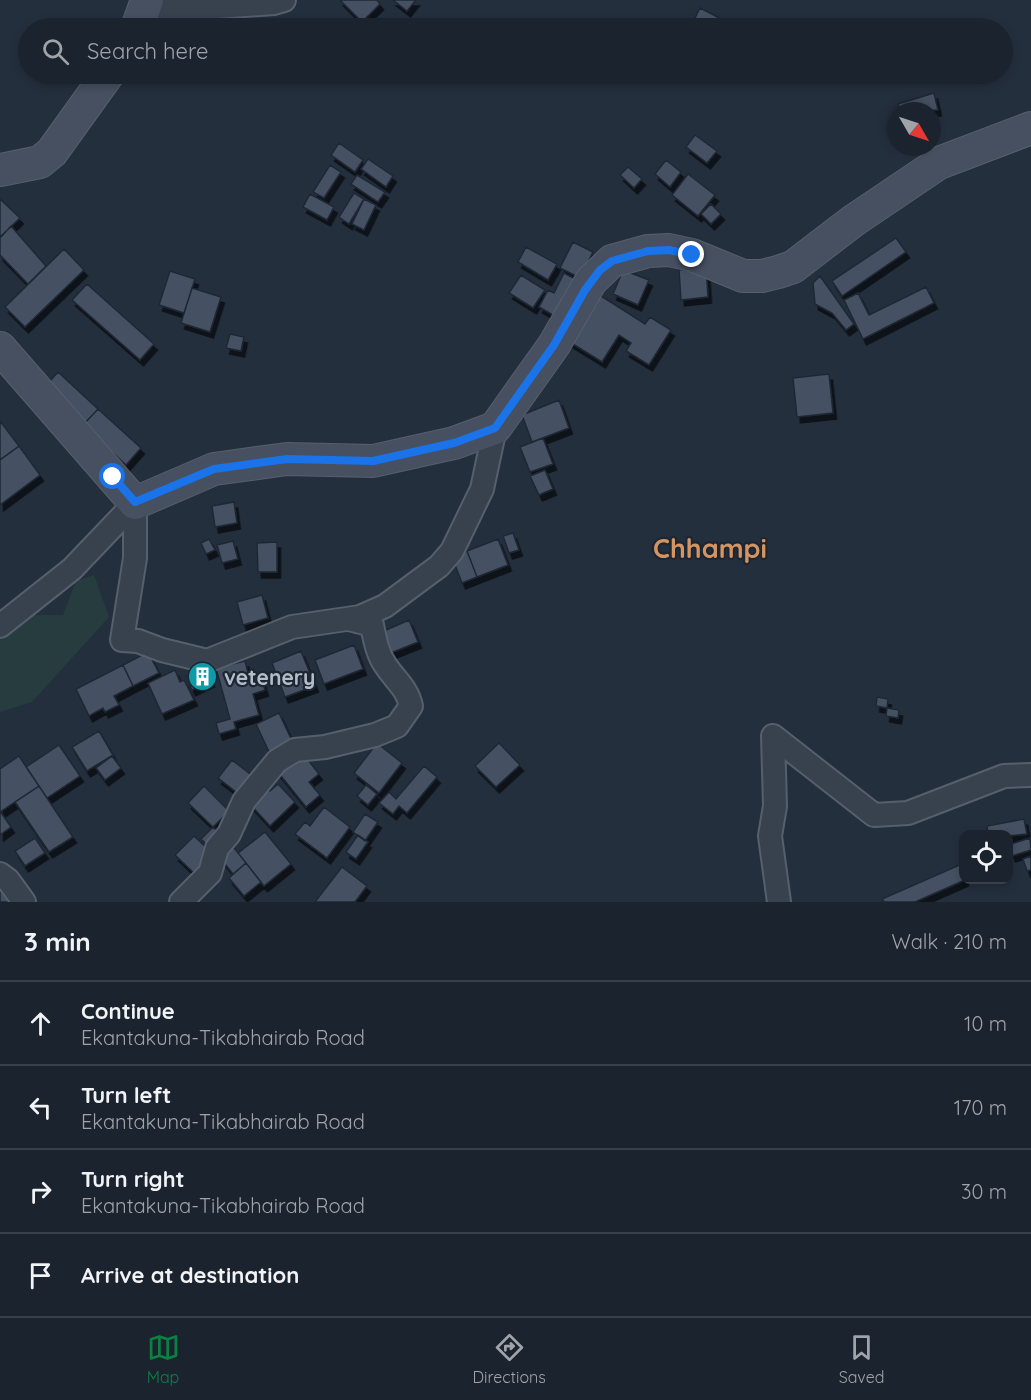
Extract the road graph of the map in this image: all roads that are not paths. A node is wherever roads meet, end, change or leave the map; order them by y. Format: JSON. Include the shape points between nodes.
{"nodes":[{"id":1,"x":284,"y":0,"type":"edge"},
{"id":2,"x":144,"y":12,"type":"edge"},
{"id":3,"x":101,"y":84,"type":"edge"},
{"id":4,"x":1031,"y":128,"type":"edge"},
{"id":5,"x":0,"y":170,"type":"edge"},
{"id":6,"x":0,"y":348,"type":"edge"},
{"id":7,"x":495,"y":428,"type":"junction"},
{"id":8,"x":135,"y":502,"type":"junction"},
{"id":9,"x":349,"y":619,"type":"junction"},
{"id":10,"x":0,"y":626,"type":"edge"},
{"id":11,"x":1031,"y":775,"type":"edge"},
{"id":12,"x":0,"y":874,"type":"edge"},
{"id":13,"x":24,"y":902,"type":"edge"},
{"id":14,"x":182,"y":902,"type":"edge"},
{"id":15,"x":779,"y":902,"type":"edge"}],
"edges":[{"from":1,"to":2,"type":"street"},
{"from":3,"to":5,"type":"main road","via":[[52,152],[40,162]]},
{"from":4,"to":7,"type":"main road","via":[[939,163],[800,262],[778,272],[743,276],[669,250],[612,261],[585,290],[554,345]]},
{"from":6,"to":8,"type":"main road"},
{"from":7,"to":8,"type":"main road","via":[[454,443],[373,461],[287,459],[214,469]]},
{"from":7,"to":9,"type":"street","via":[[482,489],[440,566],[400,596]]},
{"from":8,"to":9,"type":"street","via":[[135,558],[122,640],[207,661],[291,627]]},
{"from":8,"to":10,"type":"street","via":[[72,569]]},
{"from":9,"to":14,"type":"street","via":[[372,625],[384,664],[405,689],[411,706],[397,726],[335,745],[295,750],[277,761],[241,807],[229,834],[217,848],[210,873]]},
{"from":11,"to":15,"type":"street","via":[[1004,776],[908,813],[874,815],[773,736],[775,806],[770,837]]},
{"from":12,"to":13,"type":"street"}]}
